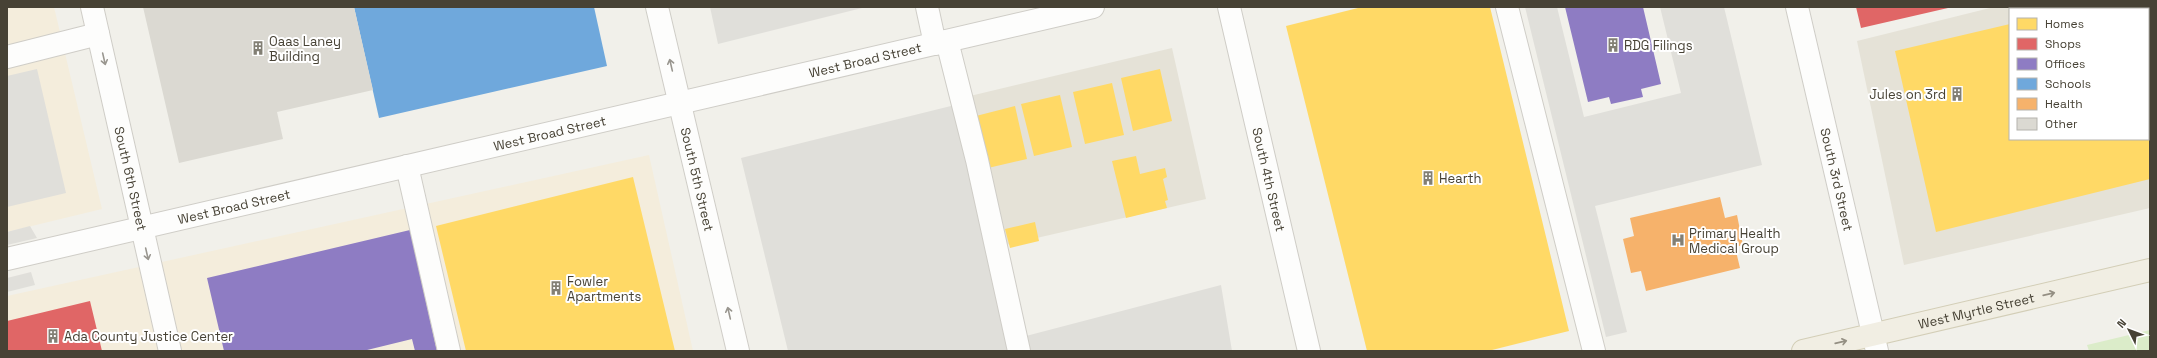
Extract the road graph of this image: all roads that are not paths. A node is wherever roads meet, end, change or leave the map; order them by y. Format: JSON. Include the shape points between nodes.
{"nodes":[{"id":1,"x":92,"y":7,"type":"edge"},
{"id":2,"x":657,"y":7,"type":"edge"},
{"id":3,"x":927,"y":7,"type":"edge"},
{"id":4,"x":1093,"y":7,"type":"edge"},
{"id":5,"x":1229,"y":7,"type":"edge"},
{"id":6,"x":1508,"y":7,"type":"edge"},
{"id":7,"x":1797,"y":7,"type":"edge"},
{"id":8,"x":98,"y":34,"type":"junction"},
{"id":9,"x":941,"y":42,"type":"junction"},
{"id":10,"x":7,"y":57,"type":"edge"},
{"id":11,"x":680,"y":103,"type":"junction"},
{"id":12,"x":407,"y":166,"type":"junction"},
{"id":13,"x":141,"y":227,"type":"junction"},
{"id":14,"x":7,"y":259,"type":"edge"},
{"id":15,"x":2150,"y":270,"type":"edge"},
{"id":16,"x":1875,"y":343,"type":"edge"},
{"id":17,"x":170,"y":351,"type":"edge"},
{"id":18,"x":449,"y":351,"type":"edge"},
{"id":19,"x":738,"y":351,"type":"edge"},
{"id":20,"x":1019,"y":351,"type":"edge"},
{"id":21,"x":1309,"y":351,"type":"edge"},
{"id":22,"x":1594,"y":351,"type":"edge"},
{"id":23,"x":1803,"y":351,"type":"edge"}],
"edges":[{"from":1,"to":8,"type":"street","name":"South 6th Street"},
{"from":11,"to":2,"type":"street","name":"South 5th Street","one_way":true},
{"from":3,"to":9,"type":"street"},
{"from":4,"to":9,"type":"street","name":"West Broad Street"},
{"from":5,"to":21,"type":"street","name":"South 4th Street"},
{"from":6,"to":22,"type":"street"},
{"from":7,"to":16,"type":"street","name":"South 3rd Street"},
{"from":8,"to":10,"type":"street"},
{"from":8,"to":13,"type":"street","name":"South 6th Street","one_way":true},
{"from":9,"to":11,"type":"street","name":"West Broad Street"},
{"from":9,"to":20,"type":"street","via":[[977,160]]},
{"from":11,"to":12,"type":"street","name":"West Broad Street"},
{"from":19,"to":11,"type":"street","name":"South 5th Street","one_way":true},
{"from":12,"to":13,"type":"street","name":"West Broad Street"},
{"from":12,"to":18,"type":"street"},
{"from":13,"to":14,"type":"street","name":"West Broad Street"},
{"from":13,"to":17,"type":"street","name":"South 6th Street","one_way":true},
{"from":16,"to":15,"type":"main road","name":"West Myrtle Street","one_way":true},
{"from":23,"to":16,"type":"main road","name":"West Myrtle Street","one_way":true}]}
